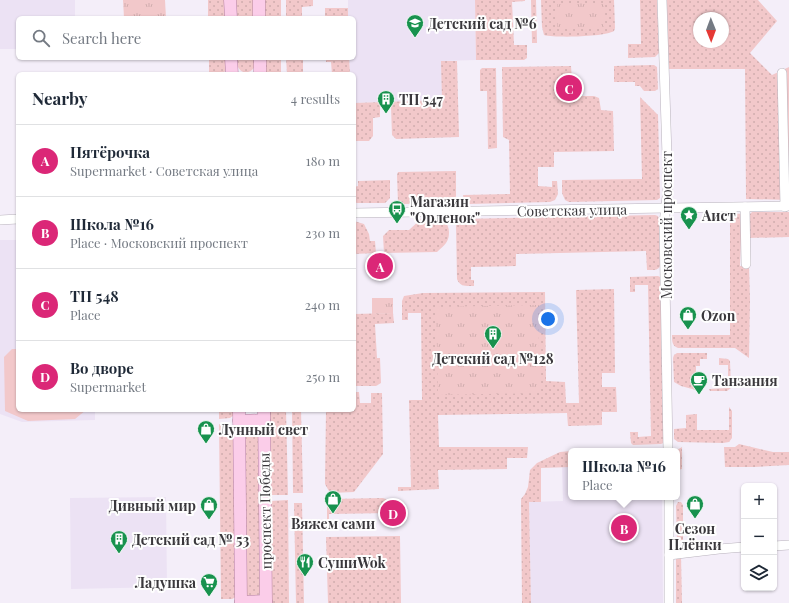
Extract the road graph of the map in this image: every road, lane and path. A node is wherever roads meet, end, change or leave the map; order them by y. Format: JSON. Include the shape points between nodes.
{"nodes":[{"id":1,"x":230,"y":0,"type":"edge"},
{"id":2,"x":259,"y":0,"type":"edge"},
{"id":3,"x":662,"y":0,"type":"edge"},
{"id":4,"x":231,"y":16,"type":"edge"},
{"id":5,"x":259,"y":16,"type":"edge"},
{"id":6,"x":232,"y":60,"type":"edge"},
{"id":7,"x":260,"y":60,"type":"edge"},
{"id":8,"x":232,"y":72,"type":"edge"},
{"id":9,"x":260,"y":72,"type":"edge"},
{"id":10,"x":782,"y":73,"type":"dead end"},
{"id":11,"x":787,"y":206,"type":"edge"},
{"id":12,"x":745,"y":207,"type":"junction"},
{"id":13,"x":666,"y":208,"type":"junction"},
{"id":14,"x":356,"y":213,"type":"edge"},
{"id":15,"x":16,"y":219,"type":"edge"},
{"id":16,"x":0,"y":220,"type":"edge"},
{"id":17,"x":746,"y":264,"type":"dead end"},
{"id":18,"x":239,"y":415,"type":"edge"},
{"id":19,"x":264,"y":415,"type":"edge"},
{"id":20,"x":668,"y":448,"type":"edge"},
{"id":21,"x":669,"y":500,"type":"edge"},
{"id":22,"x":789,"y":545,"type":"edge"},
{"id":23,"x":777,"y":546,"type":"edge"},
{"id":24,"x":741,"y":547,"type":"edge"},
{"id":25,"x":669,"y":555,"type":"junction"},
{"id":26,"x":241,"y":602,"type":"edge"},
{"id":27,"x":266,"y":602,"type":"edge"},
{"id":28,"x":669,"y":603,"type":"edge"}],
"edges":[{"from":1,"to":4,"type":"main road"},
{"from":2,"to":5,"type":"main road"},
{"from":3,"to":13,"type":"street","name":"Московский проспект"},
{"from":6,"to":8,"type":"main road"},
{"from":7,"to":9,"type":"main road"},
{"from":10,"to":11,"type":"street"},
{"from":11,"to":12,"type":"street","name":"Советская улица"},
{"from":12,"to":13,"type":"street","name":"Советская улица"},
{"from":12,"to":17,"type":"street"},
{"from":13,"to":14,"type":"street","name":"Советская улица"},
{"from":13,"to":20,"type":"street","name":"Московский проспект","via":[[664,224]]},
{"from":15,"to":16,"type":"street"},
{"from":18,"to":19,"type":"main road","name":"проспект Победы"},
{"from":18,"to":26,"type":"main road","name":"проспект Победы"},
{"from":19,"to":27,"type":"main road","name":"проспект Победы"},
{"from":21,"to":25,"type":"street"},
{"from":22,"to":23,"type":"street"},
{"from":24,"to":25,"type":"street"},
{"from":25,"to":28,"type":"street"},
{"from":26,"to":27,"type":"main road","name":"проспект Победы"}]}
